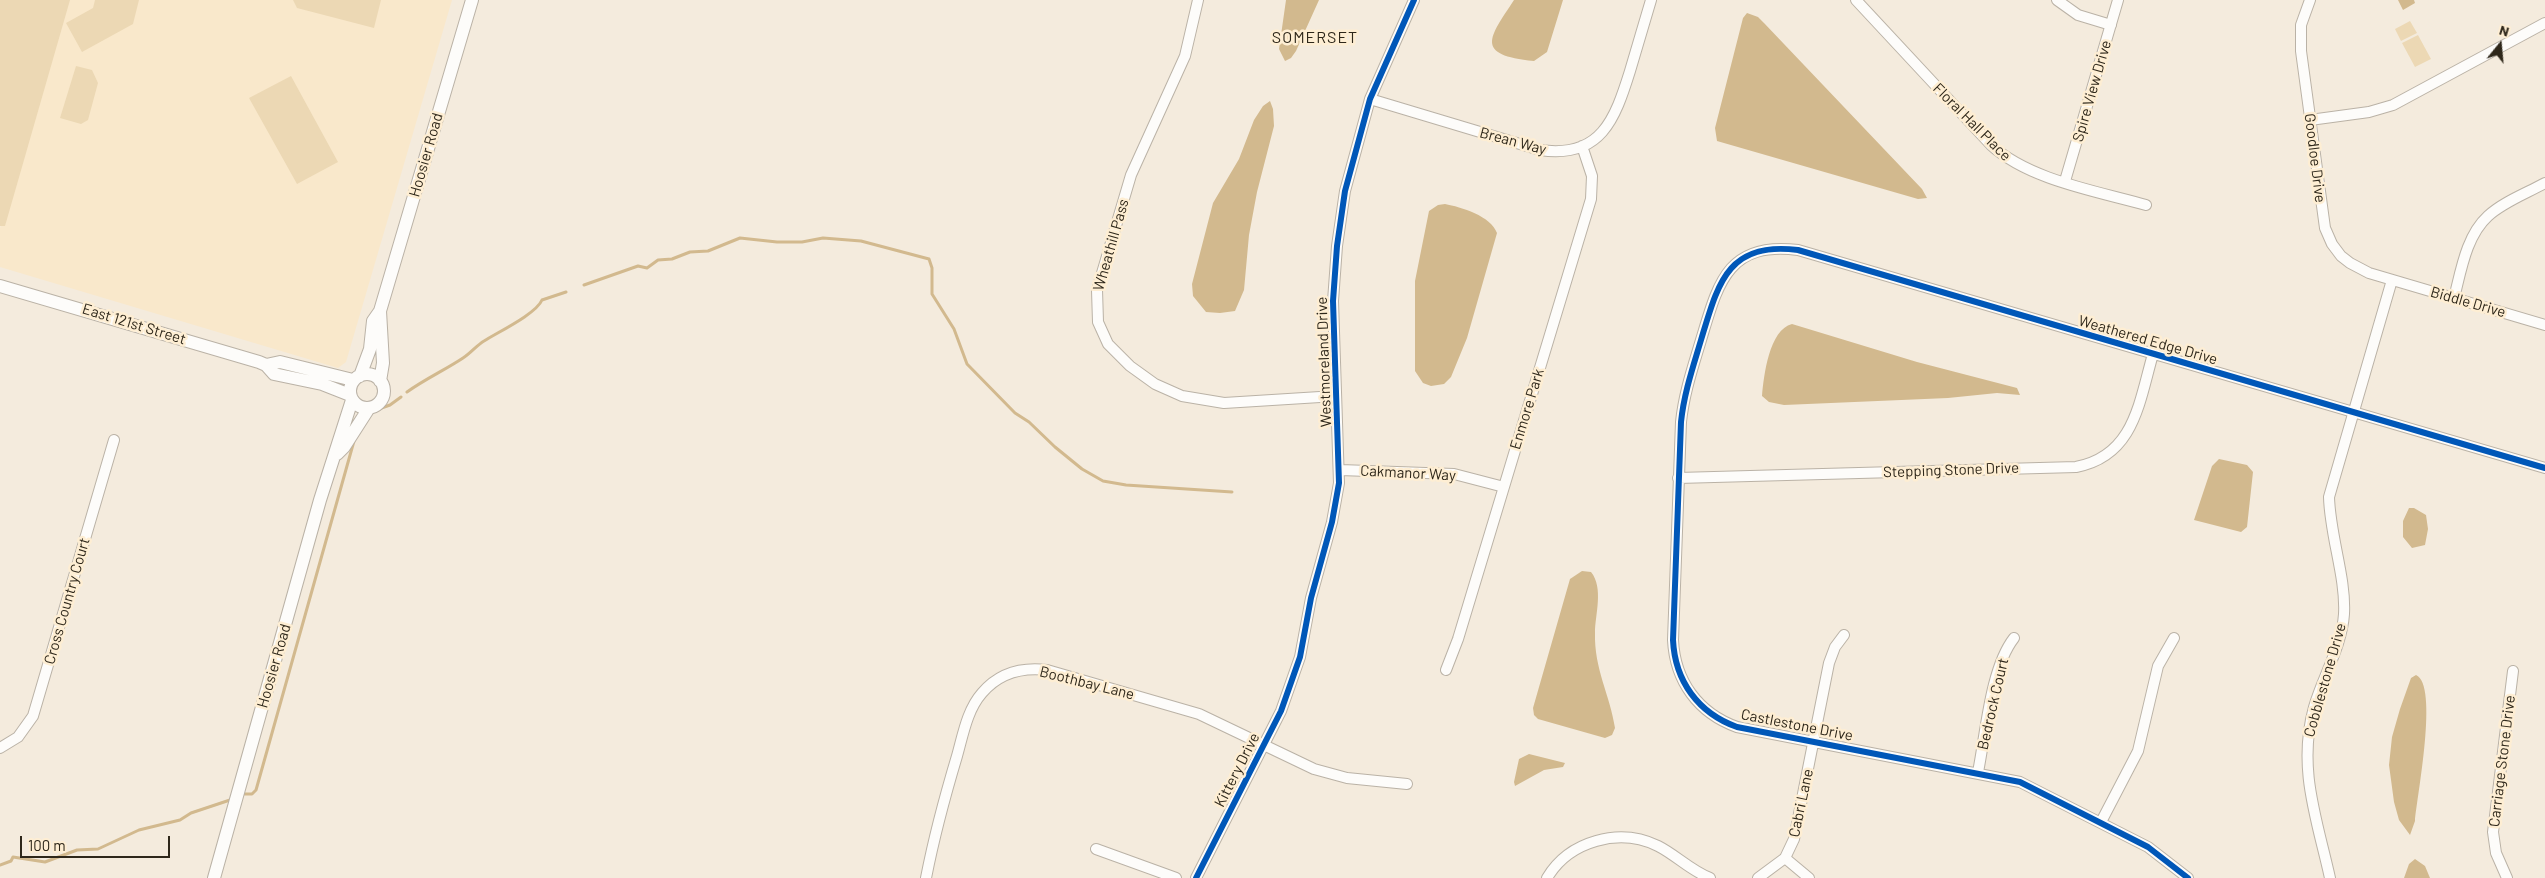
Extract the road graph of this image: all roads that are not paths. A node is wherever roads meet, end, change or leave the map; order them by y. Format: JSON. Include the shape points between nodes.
{"nodes":[{"id":1,"x":472,"y":0,"type":"edge"},
{"id":2,"x":1198,"y":0,"type":"edge"},
{"id":3,"x":1414,"y":0,"type":"edge"},
{"id":4,"x":1651,"y":0,"type":"edge"},
{"id":5,"x":1856,"y":0,"type":"edge"},
{"id":6,"x":2056,"y":0,"type":"edge"},
{"id":7,"x":2118,"y":0,"type":"edge"},
{"id":8,"x":2310,"y":0,"type":"edge"},
{"id":9,"x":2545,"y":23,"type":"edge"},
{"id":10,"x":2111,"y":25,"type":"junction"},
{"id":11,"x":1370,"y":99,"type":"junction"},
{"id":12,"x":2310,"y":120,"type":"junction"},
{"id":13,"x":1582,"y":146,"type":"junction"},
{"id":14,"x":2066,"y":181,"type":"junction"},
{"id":15,"x":2545,"y":184,"type":"edge"},
{"id":16,"x":2146,"y":205,"type":"dead end"},
{"id":17,"x":1745,"y":258,"type":"joint"},
{"id":18,"x":2392,"y":280,"type":"junction"},
{"id":19,"x":0,"y":286,"type":"edge"},
{"id":20,"x":2454,"y":298,"type":"junction"},
{"id":21,"x":380,"y":311,"type":"junction"},
{"id":22,"x":2545,"y":325,"type":"edge"},
{"id":23,"x":2153,"y":354,"type":"junction"},
{"id":24,"x":266,"y":365,"type":"junction"},
{"id":25,"x":357,"y":378,"type":"junction"},
{"id":26,"x":380,"y":381,"type":"junction"},
{"id":27,"x":1336,"y":396,"type":"junction"},
{"id":28,"x":351,"y":398,"type":"junction"},
{"id":29,"x":369,"y":408,"type":"junction"},
{"id":30,"x":2353,"y":413,"type":"junction"},
{"id":31,"x":114,"y":440,"type":"dead end"},
{"id":32,"x":335,"y":455,"type":"junction"},
{"id":33,"x":2545,"y":468,"type":"edge"},
{"id":34,"x":1340,"y":470,"type":"junction"},
{"id":35,"x":1678,"y":478,"type":"junction"},
{"id":36,"x":1504,"y":487,"type":"junction"},
{"id":37,"x":1844,"y":634,"type":"dead end"},
{"id":38,"x":2014,"y":638,"type":"dead end"},
{"id":39,"x":2174,"y":638,"type":"dead end"},
{"id":40,"x":1446,"y":670,"type":"dead end"},
{"id":41,"x":1297,"y":671,"type":"joint"},
{"id":42,"x":2513,"y":671,"type":"dead end"},
{"id":43,"x":1813,"y":742,"type":"junction"},
{"id":44,"x":1263,"y":746,"type":"junction"},
{"id":45,"x":0,"y":748,"type":"edge"},
{"id":46,"x":1978,"y":772,"type":"junction"},
{"id":47,"x":1407,"y":784,"type":"dead end"},
{"id":48,"x":2101,"y":822,"type":"junction"},
{"id":49,"x":1096,"y":849,"type":"dead end"},
{"id":50,"x":1786,"y":858,"type":"junction"},
{"id":51,"x":214,"y":878,"type":"edge"},
{"id":52,"x":926,"y":878,"type":"edge"},
{"id":53,"x":1176,"y":878,"type":"edge"},
{"id":54,"x":1196,"y":878,"type":"edge"},
{"id":55,"x":1546,"y":878,"type":"edge"},
{"id":56,"x":1710,"y":878,"type":"edge"},
{"id":57,"x":1758,"y":878,"type":"edge"},
{"id":58,"x":1809,"y":878,"type":"edge"},
{"id":59,"x":2188,"y":878,"type":"edge"},
{"id":60,"x":2330,"y":878,"type":"edge"},
{"id":61,"x":2507,"y":878,"type":"edge"}],
"edges":[{"from":1,"to":21,"type":"street","name":"Hoosier Road"},
{"from":2,"to":27,"type":"street","name":"Wheathill Pass","via":[[1186,56],[1131,175],[1097,290],[1098,322],[1108,344],[1130,366],[1155,384],[1182,396],[1224,403]]},
{"from":3,"to":11,"type":"street","name":"Westmoreland Drive"},
{"from":4,"to":13,"type":"street","name":"Brean Way","via":[[1614,118],[1600,134]]},
{"from":5,"to":14,"type":"street","name":"Floral Hall Place","via":[[1998,151],[2022,168]]},
{"from":6,"to":10,"type":"street","via":[[2078,15]]},
{"from":7,"to":10,"type":"street","name":"Spire View Drive"},
{"from":8,"to":12,"type":"street","name":"Goodloe Drive","via":[[2300,34]]},
{"from":9,"to":12,"type":"street","via":[[2393,105],[2369,112]]},
{"from":10,"to":14,"type":"street","name":"Spire View Drive"},
{"from":11,"to":13,"type":"street","name":"Brean Way","via":[[1540,150],[1560,152]]},
{"from":11,"to":27,"type":"street","name":"Westmoreland Drive","via":[[1350,168],[1337,246],[1333,301]]},
{"from":12,"to":18,"type":"street","name":"Goodloe Drive","via":[[2322,213],[2332,244],[2350,264]]},
{"from":13,"to":36,"type":"street","name":"Enmore Park","via":[[1592,176],[1591,199]]},
{"from":14,"to":16,"type":"street","name":"Floral Hall Place"},
{"from":15,"to":20,"type":"street","via":[[2497,210],[2478,228],[2468,246]]},
{"from":17,"to":23,"type":"street","name":"Weathered Edge Drive","via":[[1770,248],[1798,250]]},
{"from":17,"to":35,"type":"street","name":"Castlestone Drive","via":[[1723,277],[1711,306],[1683,405]]},
{"from":18,"to":20,"type":"street","name":"Biddle Drive"},
{"from":18,"to":30,"type":"street","name":"Cobblestone Drive"},
{"from":19,"to":24,"type":"street","name":"East 121st Street"},
{"from":20,"to":22,"type":"street","name":"Biddle Drive"},
{"from":21,"to":25,"type":"street","name":"Hoosier Road","via":[[373,321],[370,349]]},
{"from":21,"to":26,"type":"street","name":"Hoosier Road","via":[[383,364]]},
{"from":23,"to":30,"type":"street","name":"Weathered Edge Drive"},
{"from":23,"to":35,"type":"street","name":"Stepping Stone Drive","via":[[2127,434],[2109,454],[2076,467]]},
{"from":24,"to":25,"type":"street","name":"East 121st Street","via":[[280,362]]},
{"from":24,"to":28,"type":"street","name":"East 121st Street","via":[[274,374],[322,384]]},
{"from":25,"to":26,"type":"street","via":[[374,376]]},
{"from":25,"to":28,"type":"street"},
{"from":26,"to":29,"type":"street","via":[[382,399]]},
{"from":27,"to":34,"type":"street","name":"Westmoreland Drive"},
{"from":28,"to":29,"type":"street","via":[[358,406]]},
{"from":28,"to":32,"type":"street","name":"Hoosier Road"},
{"from":29,"to":32,"type":"street","name":"Hoosier Road","via":[[344,447]]},
{"from":30,"to":33,"type":"street","name":"Weathered Edge Drive"},
{"from":30,"to":60,"type":"street","name":"Cobblestone Drive","via":[[2329,497],[2344,615],[2315,706],[2306,751],[2310,790]]},
{"from":31,"to":45,"type":"street","name":"Cross Country Court","via":[[33,716],[18,737]]},
{"from":32,"to":51,"type":"street","name":"Hoosier Road"},
{"from":34,"to":36,"type":"street","name":"Cakmanor Way","via":[[1454,474]]},
{"from":34,"to":41,"type":"street","name":"Westmoreland Drive","via":[[1335,507],[1313,588]]},
{"from":35,"to":43,"type":"street","name":"Castlestone Drive","via":[[1673,640],[1677,667],[1685,686],[1702,707],[1727,723]]},
{"from":36,"to":40,"type":"street","name":"Enmore Park"},
{"from":37,"to":43,"type":"street","name":"Cabri Lane","via":[[1828,662]]},
{"from":38,"to":46,"type":"street","name":"Bedrock Court","via":[[1998,670]]},
{"from":39,"to":48,"type":"street","via":[[2158,666],[2138,751]]},
{"from":41,"to":44,"type":"street","name":"Kittery Drive"},
{"from":42,"to":61,"type":"street","name":"Carriage Stone Drive","via":[[2494,832],[2496,853]]},
{"from":43,"to":46,"type":"street","name":"Castlestone Drive"},
{"from":43,"to":50,"type":"street","name":"Cabri Lane","via":[[1797,829]]},
{"from":44,"to":47,"type":"street","name":"Boothbay Lane","via":[[1331,774]]},
{"from":44,"to":52,"type":"street","name":"Boothbay Lane","via":[[1199,714],[1056,672],[1030,669],[1007,674],[988,686],[972,709]]},
{"from":44,"to":54,"type":"street","name":"Kittery Drive"},
{"from":46,"to":48,"type":"street","name":"Castlestone Drive","via":[[2029,785]]},
{"from":48,"to":59,"type":"street","name":"Castlestone Drive","via":[[2148,847]]},
{"from":49,"to":53,"type":"street"},
{"from":50,"to":57,"type":"street"},
{"from":50,"to":58,"type":"street"},
{"from":55,"to":56,"type":"street","via":[[1562,860],[1581,848],[1595,841],[1621,838],[1652,843]]}]}
